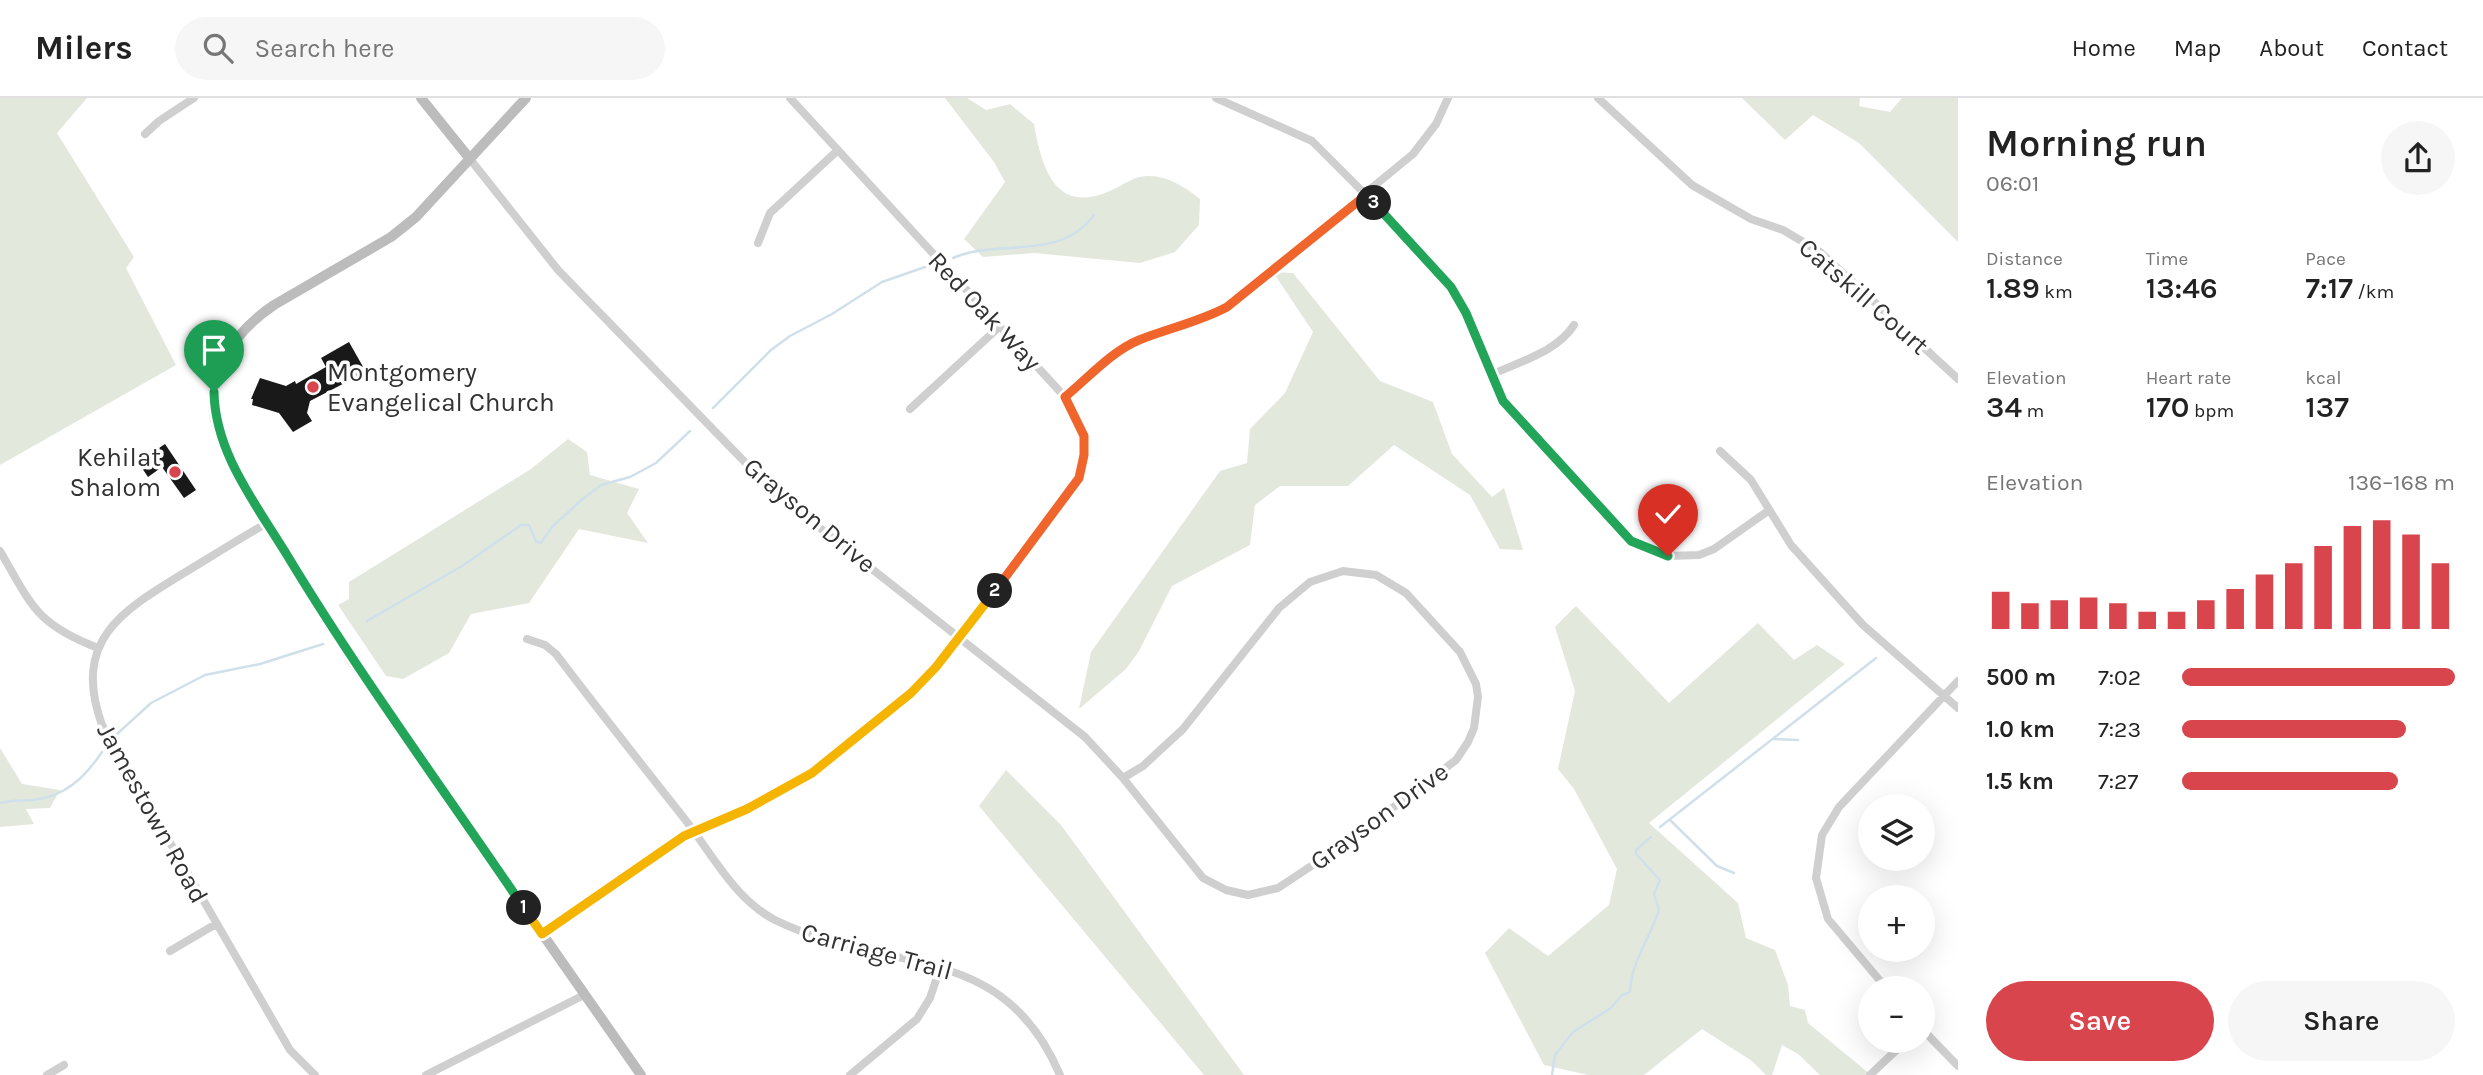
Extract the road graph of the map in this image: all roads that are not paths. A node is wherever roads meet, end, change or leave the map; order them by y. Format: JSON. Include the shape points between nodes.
{"nodes":[{"id":1,"x":194,"y":98,"type":"edge"},
{"id":2,"x":421,"y":98,"type":"edge"},
{"id":3,"x":526,"y":98,"type":"edge"},
{"id":4,"x":790,"y":98,"type":"edge"},
{"id":5,"x":1216,"y":98,"type":"edge"},
{"id":6,"x":1448,"y":98,"type":"edge"},
{"id":7,"x":1598,"y":98,"type":"edge"},
{"id":8,"x":145,"y":134,"type":"dead end"},
{"id":9,"x":838,"y":150,"type":"junction"},
{"id":10,"x":470,"y":159,"type":"junction"},
{"id":11,"x":1366,"y":195,"type":"junction"},
{"id":12,"x":758,"y":243,"type":"dead end"},
{"id":13,"x":1574,"y":325,"type":"dead end"},
{"id":14,"x":999,"y":327,"type":"junction"},
{"id":15,"x":1490,"y":375,"type":"junction"},
{"id":16,"x":1958,"y":379,"type":"edge"},
{"id":17,"x":1065,"y":397,"type":"junction"},
{"id":18,"x":910,"y":409,"type":"dead end"},
{"id":19,"x":1720,"y":451,"type":"dead end"},
{"id":20,"x":1768,"y":511,"type":"junction"},
{"id":21,"x":267,"y":523,"type":"junction"},
{"id":22,"x":0,"y":551,"type":"edge"},
{"id":23,"x":959,"y":637,"type":"junction"},
{"id":24,"x":527,"y":639,"type":"dead end"},
{"id":25,"x":99,"y":648,"type":"junction"},
{"id":26,"x":1958,"y":681,"type":"edge"},
{"id":27,"x":1945,"y":696,"type":"junction"},
{"id":28,"x":1958,"y":708,"type":"edge"},
{"id":29,"x":1123,"y":778,"type":"junction"},
{"id":30,"x":693,"y":831,"type":"junction"},
{"id":31,"x":216,"y":924,"type":"junction"},
{"id":32,"x":542,"y":934,"type":"junction"},
{"id":33,"x":170,"y":951,"type":"dead end"},
{"id":34,"x":940,"y":968,"type":"junction"},
{"id":35,"x":1876,"y":976,"type":"edge"},
{"id":36,"x":584,"y":995,"type":"junction"},
{"id":37,"x":1935,"y":1042,"type":"edge"},
{"id":38,"x":1893,"y":1053,"type":"edge"},
{"id":39,"x":64,"y":1065,"type":"dead end"},
{"id":40,"x":1958,"y":1066,"type":"edge"},
{"id":41,"x":47,"y":1075,"type":"edge"},
{"id":42,"x":315,"y":1075,"type":"edge"},
{"id":43,"x":426,"y":1075,"type":"edge"},
{"id":44,"x":641,"y":1075,"type":"edge"},
{"id":45,"x":850,"y":1075,"type":"edge"},
{"id":46,"x":1060,"y":1075,"type":"edge"},
{"id":47,"x":1870,"y":1075,"type":"edge"}],
"edges":[{"from":1,"to":8,"type":"street"},
{"from":2,"to":10,"type":"street"},
{"from":3,"to":10,"type":"street"},
{"from":4,"to":9,"type":"street","name":"Red Oak Way"},
{"from":5,"to":11,"type":"street","via":[[1312,141]]},
{"from":6,"to":11,"type":"street","via":[[1436,124],[1413,154]]},
{"from":7,"to":16,"type":"street","name":"Catskill Court","via":[[1692,185],[1820,252]]},
{"from":9,"to":12,"type":"street","via":[[770,213]]},
{"from":9,"to":14,"type":"street","name":"Red Oak Way"},
{"from":10,"to":21,"type":"street","via":[[391,237],[256,317],[229,348],[216,382],[214,416],[232,463]]},
{"from":10,"to":23,"type":"street","name":"Grayson Drive","via":[[558,270],[773,491]]},
{"from":11,"to":15,"type":"street","via":[[1451,287]]},
{"from":11,"to":17,"type":"street","via":[[1227,307],[1138,340]]},
{"from":13,"to":15,"type":"street","via":[[1556,344]]},
{"from":14,"to":17,"type":"street","name":"Red Oak Way"},
{"from":14,"to":18,"type":"street"},
{"from":15,"to":20,"type":"street","via":[[1503,401],[1631,541],[1668,556],[1699,555],[1714,550]]},
{"from":17,"to":23,"type":"street","name":"Red Oak Way","via":[[1084,436],[1079,478]]},
{"from":19,"to":20,"type":"street","via":[[1751,480]]},
{"from":20,"to":27,"type":"street","via":[[1804,560],[1863,625]]},
{"from":21,"to":25,"type":"street","name":"Jamestown Road","via":[[132,605],[112,624]]},
{"from":21,"to":32,"type":"street","via":[[351,660]]},
{"from":22,"to":25,"type":"street","via":[[46,622]]},
{"from":23,"to":29,"type":"street","name":"Grayson Drive","via":[[1085,737]]},
{"from":23,"to":30,"type":"street","name":"Red Oak Way","via":[[911,693],[812,773],[747,809]]},
{"from":24,"to":30,"type":"street","name":"Carriage Trail","via":[[556,654]]},
{"from":25,"to":31,"type":"street","name":"Jamestown Road","via":[[93,688],[102,725]]},
{"from":26,"to":27,"type":"street"},
{"from":27,"to":28,"type":"street"},
{"from":27,"to":35,"type":"street","via":[[1839,807],[1822,835],[1816,878],[1828,919]]},
{"from":29,"to":29,"type":"street","name":"Grayson Drive","via":[[1203,878],[1241,895],[1269,892],[1346,843],[1456,760],[1474,728],[1476,684],[1460,652],[1406,593],[1376,575],[1343,572],[1325,576],[1299,589],[1279,608],[1183,729]]},
{"from":30,"to":32,"type":"street","name":"Red Oak Way"},
{"from":30,"to":34,"type":"street","name":"Carriage Trail","via":[[744,896],[771,918],[831,942]]},
{"from":31,"to":33,"type":"street"},
{"from":31,"to":42,"type":"street","name":"Jamestown Road","via":[[289,1050]]},
{"from":32,"to":36,"type":"street"},
{"from":34,"to":45,"type":"street","via":[[917,1019]]},
{"from":34,"to":46,"type":"street","name":"Carriage Trail","via":[[999,993],[1038,1032]]},
{"from":36,"to":43,"type":"street"},
{"from":36,"to":44,"type":"street"},
{"from":37,"to":40,"type":"street"},
{"from":38,"to":47,"type":"street"},
{"from":39,"to":41,"type":"street"}]}
